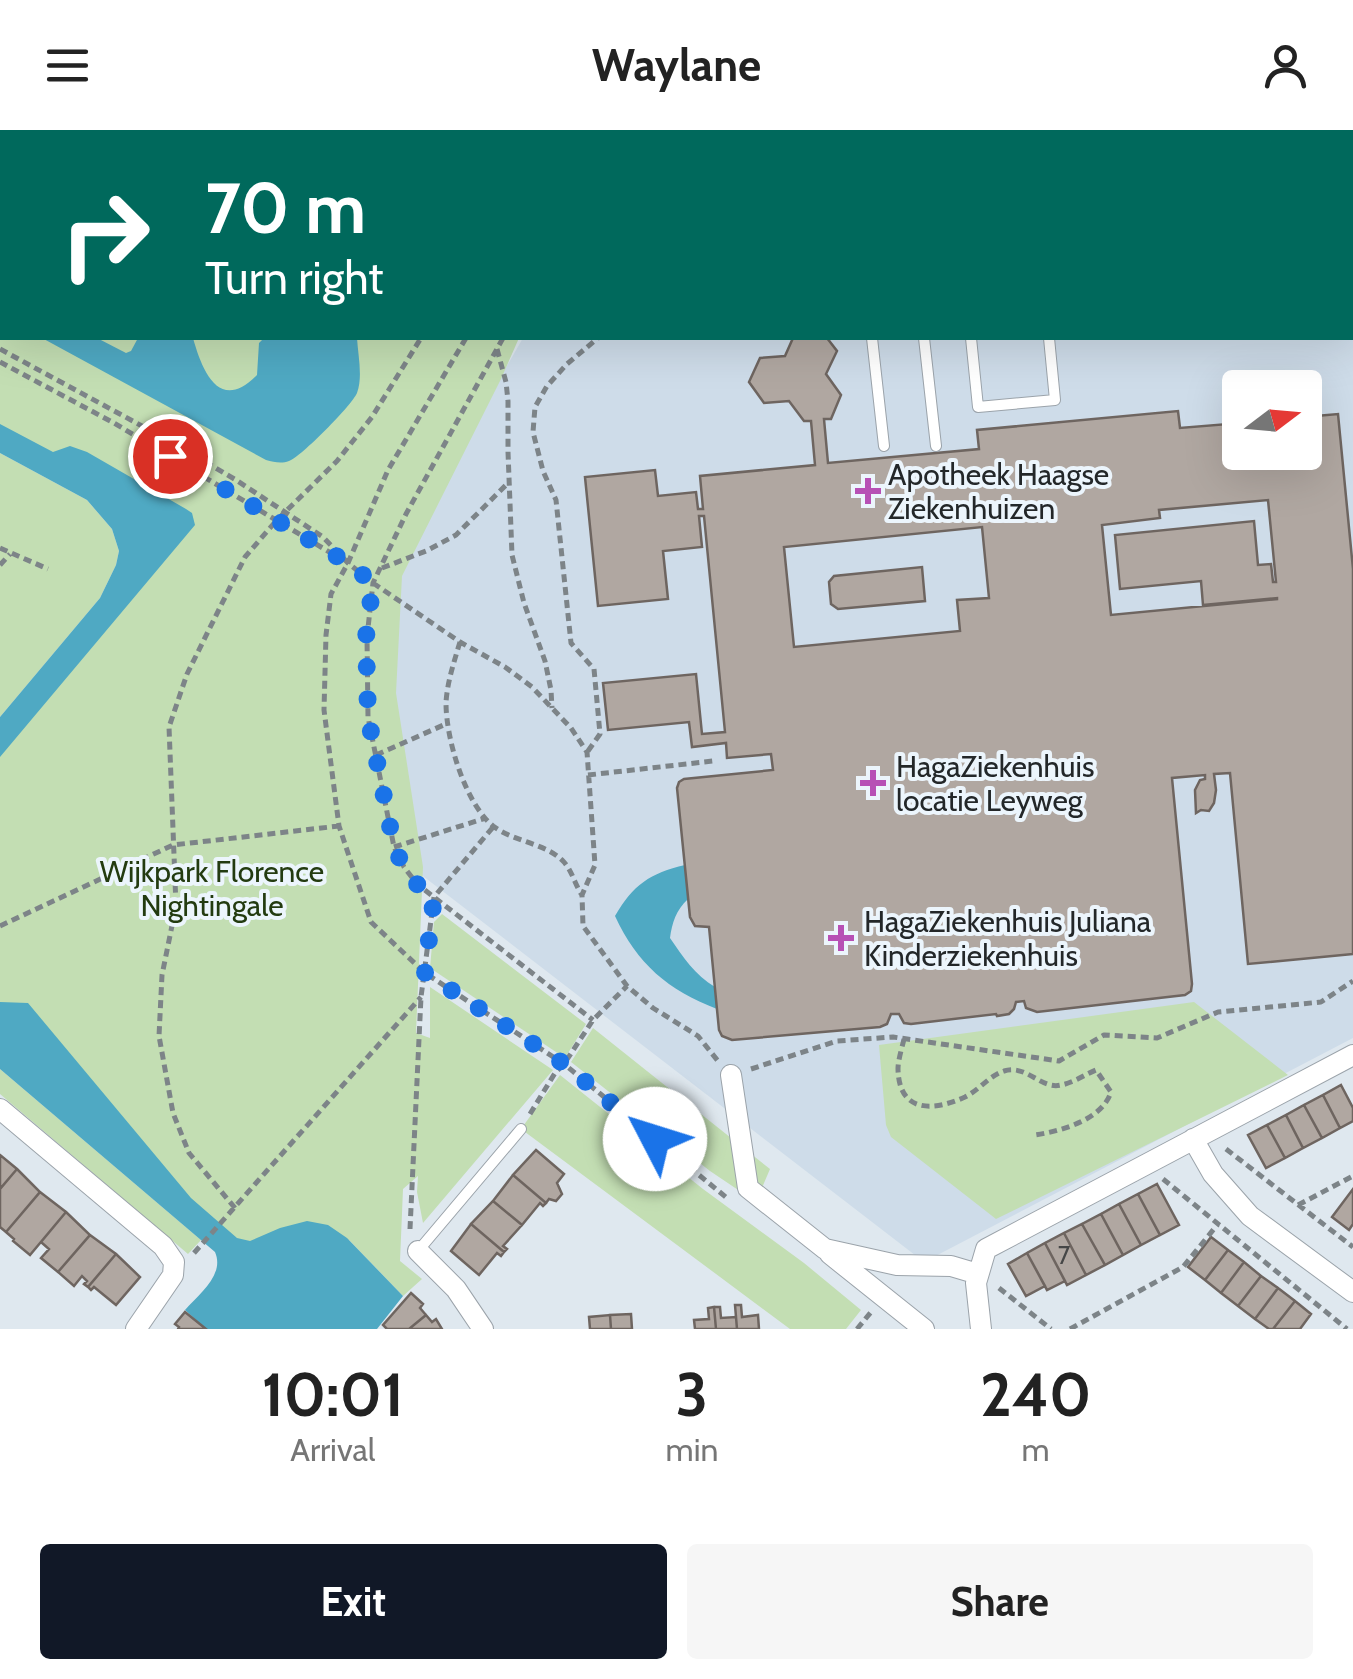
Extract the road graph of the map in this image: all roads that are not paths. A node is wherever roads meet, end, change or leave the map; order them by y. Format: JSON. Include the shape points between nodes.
{"nodes":[{"id":1,"x":872,"y":340,"type":"edge"},
{"id":2,"x":924,"y":340,"type":"edge"},
{"id":3,"x":971,"y":340,"type":"edge"},
{"id":4,"x":1049,"y":340,"type":"edge"},
{"id":5,"x":884,"y":446,"type":"dead end"},
{"id":6,"x":936,"y":446,"type":"dead end"},
{"id":7,"x":1353,"y":1055,"type":"edge"},
{"id":8,"x":731,"y":1076,"type":"road end"},
{"id":9,"x":0,"y":1109,"type":"edge"},
{"id":10,"x":520,"y":1129,"type":"road end"},
{"id":11,"x":1193,"y":1139,"type":"junction"},
{"id":12,"x":825,"y":1250,"type":"junction"},
{"id":13,"x":418,"y":1251,"type":"joint"},
{"id":14,"x":978,"y":1274,"type":"junction"},
{"id":15,"x":1353,"y":1292,"type":"edge"},
{"id":16,"x":980,"y":1323,"type":"edge"},
{"id":17,"x":136,"y":1329,"type":"edge"},
{"id":18,"x":483,"y":1329,"type":"edge"},
{"id":19,"x":924,"y":1329,"type":"edge"}],
"edges":[{"from":1,"to":5,"type":"lane"},
{"from":2,"to":6,"type":"lane"},
{"from":3,"to":4,"type":"lane","via":[[978,407],[1055,400]]},
{"from":7,"to":11,"type":"street"},
{"from":8,"to":12,"type":"street","via":[[748,1188]]},
{"from":9,"to":17,"type":"street","via":[[174,1262],[173,1275]]},
{"from":10,"to":13,"type":"lane"},
{"from":11,"to":14,"type":"street","via":[[986,1249]]},
{"from":11,"to":15,"type":"street","via":[[1250,1216]]},
{"from":12,"to":14,"type":"street"},
{"from":12,"to":19,"type":"street"},
{"from":13,"to":18,"type":"street"},
{"from":14,"to":16,"type":"street"}]}
